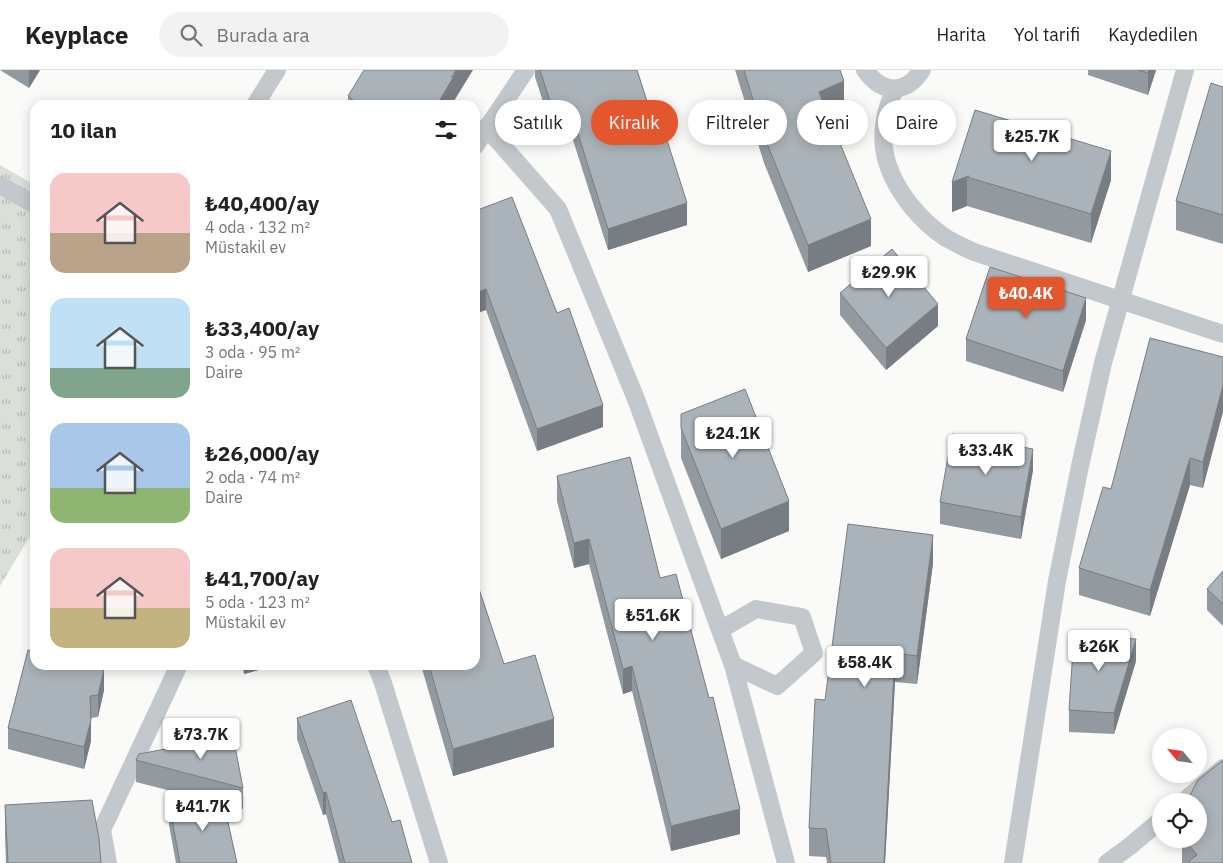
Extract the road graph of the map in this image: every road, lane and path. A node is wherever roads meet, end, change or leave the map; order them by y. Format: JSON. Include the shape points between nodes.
{"nodes":[{"id":1,"x":276,"y":70,"type":"edge"},
{"id":2,"x":526,"y":70,"type":"edge"},
{"id":3,"x":866,"y":70,"type":"edge"},
{"id":4,"x":922,"y":70,"type":"edge"},
{"id":5,"x":1186,"y":70,"type":"edge"},
{"id":6,"x":895,"y":89,"type":"junction"},
{"id":7,"x":258,"y":100,"type":"edge"},
{"id":8,"x":486,"y":127,"type":"junction"},
{"id":9,"x":480,"y":137,"type":"edge"},
{"id":10,"x":0,"y":185,"type":"edge"},
{"id":11,"x":30,"y":202,"type":"edge"},
{"id":12,"x":1121,"y":301,"type":"junction"},
{"id":13,"x":1223,"y":334,"type":"edge"},
{"id":14,"x":720,"y":630,"type":"junction"},
{"id":15,"x":733,"y":665,"type":"junction"},
{"id":16,"x":177,"y":670,"type":"edge"},
{"id":17,"x":378,"y":670,"type":"edge"},
{"id":18,"x":1223,"y":768,"type":"edge"},
{"id":19,"x":1193,"y":793,"type":"edge"},
{"id":20,"x":1152,"y":828,"type":"edge"},
{"id":21,"x":108,"y":863,"type":"edge"},
{"id":22,"x":439,"y":863,"type":"edge"},
{"id":23,"x":786,"y":863,"type":"edge"},
{"id":24,"x":1013,"y":863,"type":"edge"},
{"id":25,"x":1107,"y":863,"type":"edge"}],
"edges":[{"from":1,"to":7,"type":"lane"},
{"from":2,"to":8,"type":"lane"},
{"from":3,"to":6,"type":"lane","via":[[882,87]]},
{"from":4,"to":6,"type":"lane","via":[[907,86]]},
{"from":5,"to":12,"type":"lane"},
{"from":6,"to":12,"type":"lane","via":[[883,124],[886,162],[900,192],[919,216],[945,237],[974,252]]},
{"from":8,"to":9,"type":"lane"},
{"from":8,"to":14,"type":"lane","via":[[558,209],[636,399]]},
{"from":10,"to":11,"type":"lane"},
{"from":12,"to":13,"type":"lane"},
{"from":12,"to":24,"type":"lane","via":[[1103,362],[1057,581]]},
{"from":14,"to":15,"type":"lane"},
{"from":14,"to":15,"type":"lane","via":[[756,609],[802,617],[814,653],[777,686]]},
{"from":15,"to":23,"type":"lane"},
{"from":16,"to":21,"type":"lane","via":[[102,830]]},
{"from":17,"to":22,"type":"lane"},
{"from":18,"to":19,"type":"lane"},
{"from":20,"to":25,"type":"lane"}]}
